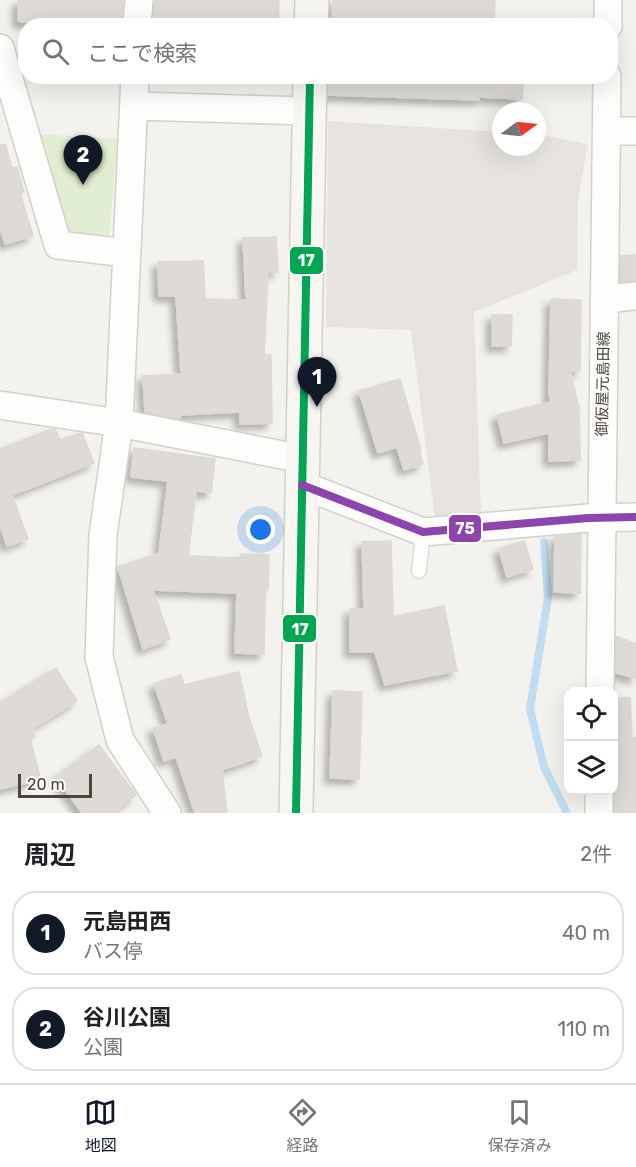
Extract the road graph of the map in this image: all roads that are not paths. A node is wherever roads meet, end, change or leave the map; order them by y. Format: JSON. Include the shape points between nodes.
{"nodes":[{"id":1,"x":139,"y":0,"type":"edge"},
{"id":2,"x":312,"y":0,"type":"edge"},
{"id":3,"x":608,"y":0,"type":"edge"},
{"id":4,"x":138,"y":18,"type":"edge"},
{"id":5,"x":311,"y":18,"type":"edge"},
{"id":6,"x":608,"y":18,"type":"edge"},
{"id":7,"x":0,"y":48,"type":"edge"},
{"id":8,"x":135,"y":84,"type":"edge"},
{"id":9,"x":310,"y":84,"type":"edge"},
{"id":10,"x":607,"y":84,"type":"edge"},
{"id":11,"x":134,"y":105,"type":"junction"},
{"id":12,"x":310,"y":111,"type":"junction"},
{"id":13,"x":607,"y":131,"type":"junction"},
{"id":14,"x":636,"y":131,"type":"edge"},
{"id":15,"x":127,"y":253,"type":"junction"},
{"id":16,"x":636,"y":296,"type":"edge"},
{"id":17,"x":604,"y":299,"type":"junction"},
{"id":18,"x":0,"y":405,"type":"edge"},
{"id":19,"x":119,"y":423,"type":"junction"},
{"id":20,"x":302,"y":472,"type":"junction"},
{"id":21,"x":636,"y":517,"type":"edge"},
{"id":22,"x":601,"y":518,"type":"junction"},
{"id":23,"x":423,"y":532,"type":"junction"},
{"id":24,"x":419,"y":571,"type":"dead end"},
{"id":25,"x":600,"y":687,"type":"edge"},
{"id":26,"x":599,"y":795,"type":"edge"},
{"id":27,"x":167,"y":813,"type":"edge"},
{"id":28,"x":296,"y":813,"type":"edge"},
{"id":29,"x":599,"y":813,"type":"edge"}],
"edges":[{"from":1,"to":4,"type":"street"},
{"from":2,"to":5,"type":"street"},
{"from":3,"to":6,"type":"street"},
{"from":7,"to":15,"type":"street","via":[[58,245]]},
{"from":8,"to":11,"type":"street"},
{"from":9,"to":12,"type":"street"},
{"from":10,"to":13,"type":"street","name":"御仮屋元島田線"},
{"from":11,"to":12,"type":"street"},
{"from":11,"to":15,"type":"street"},
{"from":12,"to":20,"type":"street"},
{"from":13,"to":14,"type":"street"},
{"from":13,"to":17,"type":"street","name":"御仮屋元島田線"},
{"from":15,"to":19,"type":"street"},
{"from":16,"to":17,"type":"street"},
{"from":17,"to":22,"type":"street","name":"御仮屋元島田線"},
{"from":18,"to":19,"type":"street"},
{"from":19,"to":20,"type":"street"},
{"from":19,"to":27,"type":"street","via":[[103,535],[99,657],[120,740]]},
{"from":20,"to":23,"type":"street"},
{"from":20,"to":28,"type":"street"},
{"from":21,"to":22,"type":"street"},
{"from":22,"to":23,"type":"street"},
{"from":22,"to":25,"type":"street","name":"御仮屋元島田線"},
{"from":23,"to":24,"type":"lane"},
{"from":26,"to":29,"type":"street"}]}
